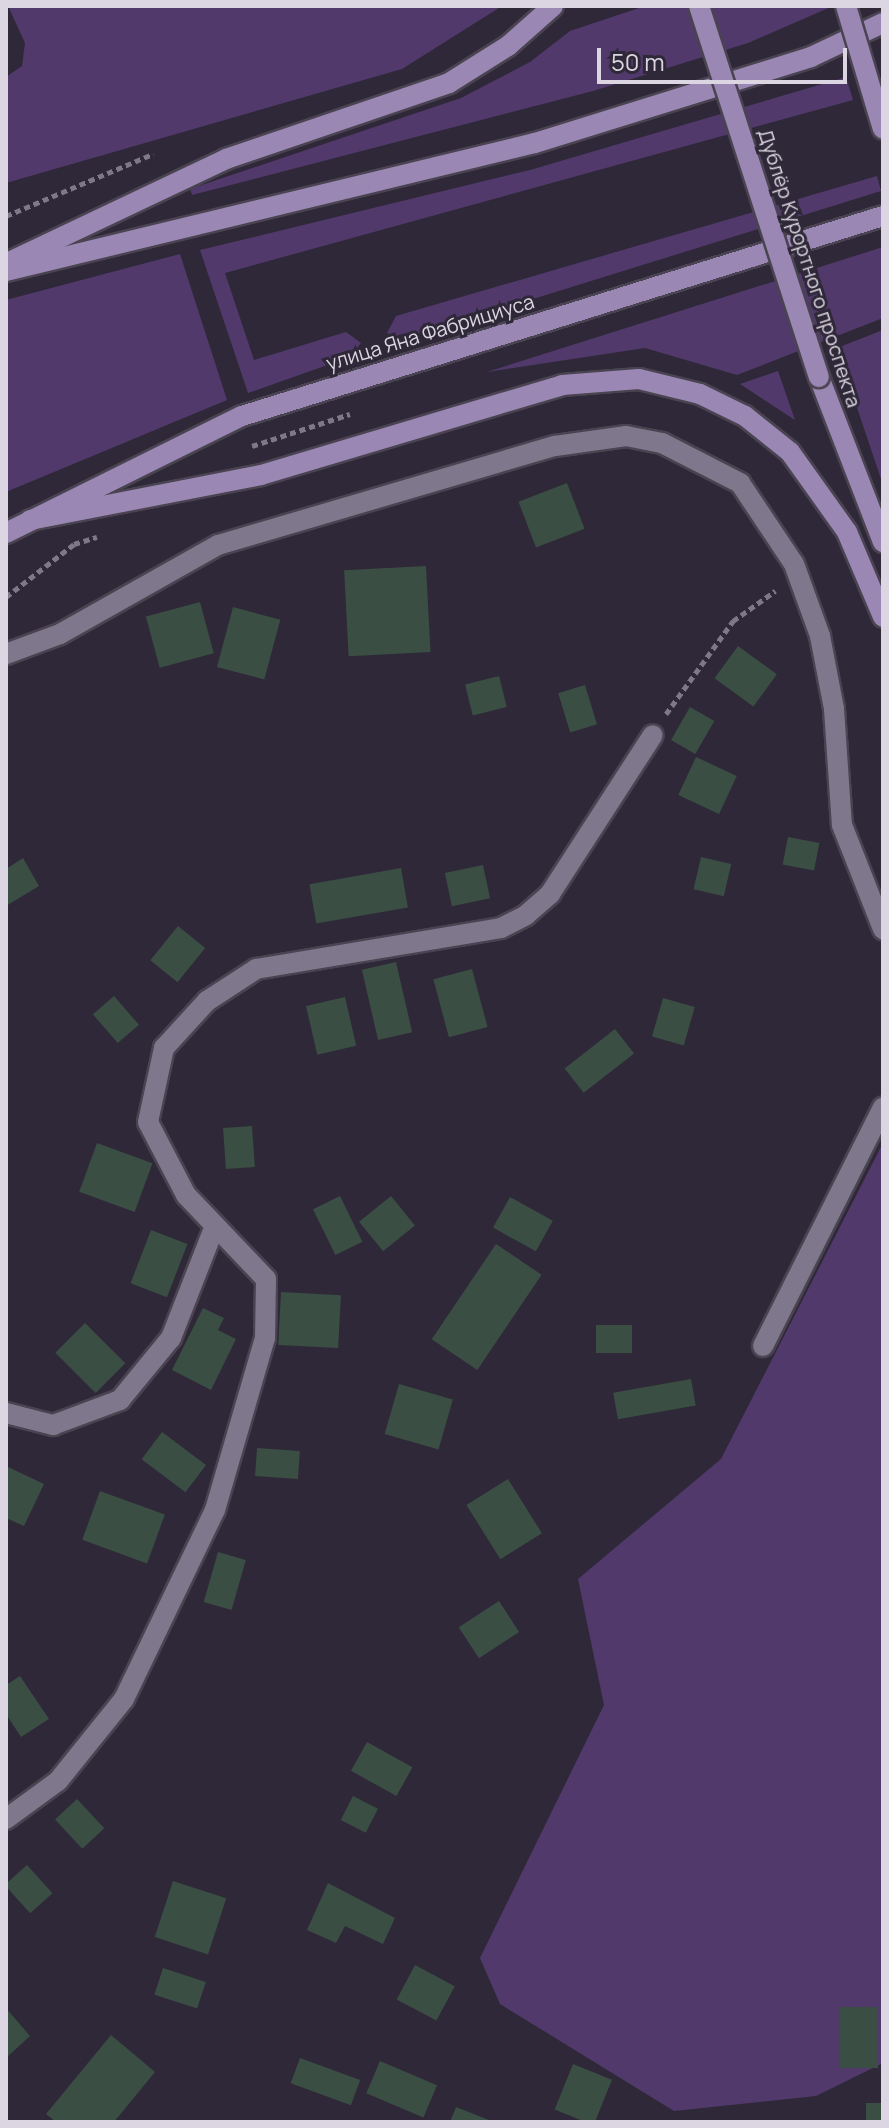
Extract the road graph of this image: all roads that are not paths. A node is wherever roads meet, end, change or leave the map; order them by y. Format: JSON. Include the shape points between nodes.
{"nodes":[{"id":1,"x":553,"y":6,"type":"edge"},
{"id":2,"x":699,"y":6,"type":"edge"},
{"id":3,"x":846,"y":6,"type":"edge"},
{"id":4,"x":883,"y":23,"type":"edge"},
{"id":5,"x":883,"y":129,"type":"edge"},
{"id":6,"x":883,"y":216,"type":"edge"},
{"id":7,"x":6,"y":263,"type":"edge"},
{"id":8,"x":6,"y":271,"type":"edge"},
{"id":9,"x":30,"y":520,"type":"junction"},
{"id":10,"x":6,"y":533,"type":"edge"},
{"id":11,"x":883,"y":542,"type":"edge"},
{"id":12,"x":883,"y":617,"type":"edge"},
{"id":13,"x":6,"y":654,"type":"edge"},
{"id":14,"x":653,"y":735,"type":"road end"},
{"id":15,"x":883,"y":929,"type":"edge"},
{"id":16,"x":883,"y":1107,"type":"edge"},
{"id":17,"x":215,"y":1226,"type":"junction"},
{"id":18,"x":763,"y":1346,"type":"dead end"},
{"id":19,"x":6,"y":1413,"type":"edge"},
{"id":20,"x":6,"y":1819,"type":"edge"}],
"edges":[{"from":1,"to":7,"type":"main road","via":[[508,46],[449,83],[226,159]]},
{"from":2,"to":11,"type":"main road","name":"Дублёр Курортного проспекта","bridge":true,"via":[[819,377]]},
{"from":3,"to":5,"type":"main road","bridge":true},
{"from":4,"to":8,"type":"main road","via":[[811,57],[535,143]]},
{"from":6,"to":9,"type":"main road","name":"улица Яна Фабрициуса","via":[[242,416]]},
{"from":9,"to":10,"type":"main road","name":"улица Яна Фабрициуса"},
{"from":9,"to":12,"type":"main road","via":[[261,475],[562,385],[639,379],[700,394],[745,416],[790,452],[847,532]]},
{"from":13,"to":15,"type":"street","via":[[60,634],[218,545],[588,439],[662,443],[740,483],[772,522],[798,575],[834,709],[842,825]]},
{"from":14,"to":17,"type":"street","via":[[550,894],[526,915],[501,928],[256,969],[182,1025],[154,1075],[148,1122],[186,1195]]},
{"from":16,"to":18,"type":"street"},
{"from":17,"to":19,"type":"street","via":[[171,1338],[120,1400],[53,1425]]},
{"from":17,"to":20,"type":"street","via":[[255,1264],[269,1293],[265,1338],[235,1453],[178,1596],[124,1699],[58,1781]]}]}
